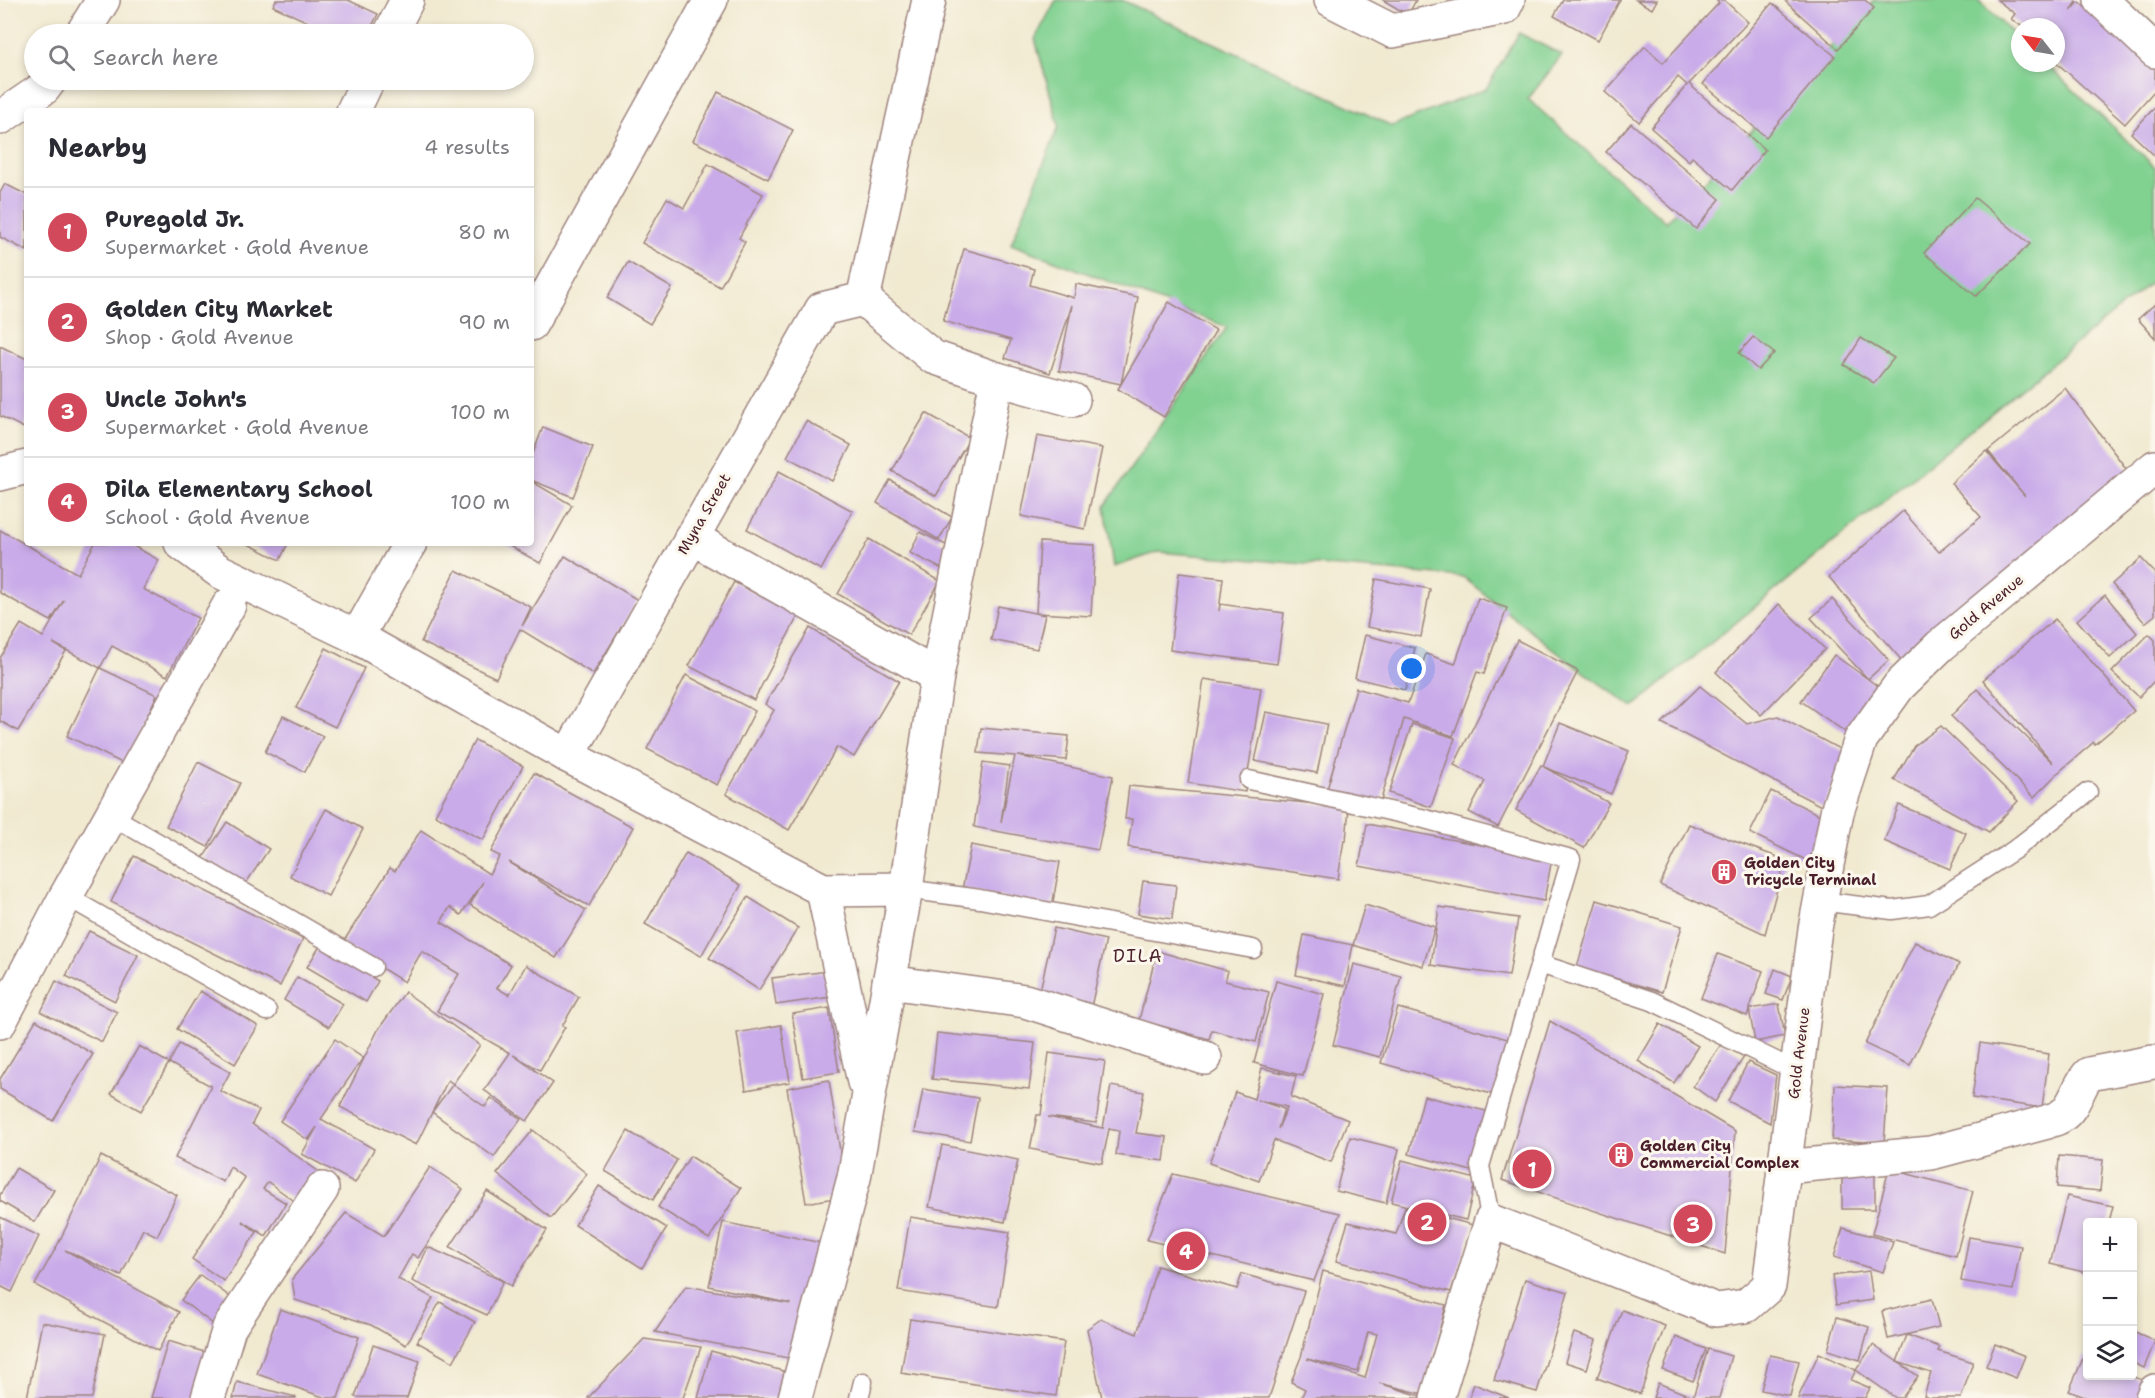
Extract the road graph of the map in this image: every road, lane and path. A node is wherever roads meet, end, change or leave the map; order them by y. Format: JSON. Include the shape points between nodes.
{"nodes":[{"id":1,"x":103,"y":0,"type":"edge"},
{"id":2,"x":407,"y":0,"type":"edge"},
{"id":3,"x":711,"y":0,"type":"edge"},
{"id":4,"x":1331,"y":0,"type":"edge"},
{"id":5,"x":1509,"y":0,"type":"edge"},
{"id":6,"x":2101,"y":0,"type":"edge"},
{"id":7,"x":919,"y":5,"type":"edge"},
{"id":8,"x":88,"y":24,"type":"edge"},
{"id":9,"x":395,"y":24,"type":"edge"},
{"id":10,"x":2155,"y":51,"type":"edge"},
{"id":11,"x":41,"y":90,"type":"edge"},
{"id":12,"x":363,"y":90,"type":"edge"},
{"id":13,"x":354,"y":108,"type":"edge"},
{"id":14,"x":0,"y":118,"type":"edge"},
{"id":15,"x":863,"y":299,"type":"junction"},
{"id":16,"x":534,"y":319,"type":"edge"},
{"id":17,"x":997,"y":379,"type":"junction"},
{"id":18,"x":1073,"y":400,"type":"dead end"},
{"id":19,"x":2155,"y":467,"type":"edge"},
{"id":20,"x":24,"y":468,"type":"edge"},
{"id":21,"x":0,"y":474,"type":"edge"},
{"id":22,"x":690,"y":537,"type":"junction"},
{"id":23,"x":185,"y":546,"type":"edge"},
{"id":24,"x":408,"y":546,"type":"edge"},
{"id":25,"x":229,"y":605,"type":"dead end"},
{"id":26,"x":357,"y":637,"type":"junction"},
{"id":27,"x":937,"y":676,"type":"junction"},
{"id":28,"x":568,"y":756,"type":"junction"},
{"id":29,"x":1249,"y":780,"type":"dead end"},
{"id":30,"x":2088,"y":792,"type":"dead end"},
{"id":31,"x":111,"y":816,"type":"junction"},
{"id":32,"x":906,"y":889,"type":"junction"},
{"id":33,"x":823,"y":890,"type":"junction"},
{"id":34,"x":66,"y":896,"type":"junction"},
{"id":35,"x":1820,"y":901,"type":"junction"},
{"id":36,"x":1252,"y":949,"type":"dead end"},
{"id":37,"x":1540,"y":964,"type":"junction"},
{"id":38,"x":373,"y":967,"type":"dead end"},
{"id":39,"x":889,"y":982,"type":"junction"},
{"id":40,"x":267,"y":1011,"type":"dead end"},
{"id":41,"x":0,"y":1022,"type":"edge"},
{"id":42,"x":1205,"y":1058,"type":"dead end"},
{"id":43,"x":2153,"y":1062,"type":"dead end"},
{"id":44,"x":1796,"y":1071,"type":"junction"},
{"id":45,"x":868,"y":1100,"type":"junction"},
{"id":46,"x":1784,"y":1167,"type":"junction"},
{"id":47,"x":322,"y":1189,"type":"dead end"},
{"id":48,"x":1491,"y":1221,"type":"junction"},
{"id":49,"x":2155,"y":1391,"type":"edge"},
{"id":50,"x":208,"y":1398,"type":"edge"},
{"id":51,"x":795,"y":1398,"type":"edge"},
{"id":52,"x":1437,"y":1398,"type":"edge"},
{"id":53,"x":2152,"y":1398,"type":"edge"}],
"edges":[{"from":1,"to":8,"type":"street"},
{"from":2,"to":9,"type":"street"},
{"from":3,"to":16,"type":"street"},
{"from":4,"to":5,"type":"street","via":[[1392,31],[1504,8]]},
{"from":6,"to":10,"type":"street"},
{"from":7,"to":15,"type":"street"},
{"from":11,"to":14,"type":"street"},
{"from":12,"to":13,"type":"street"},
{"from":15,"to":17,"type":"street","via":[[933,357]]},
{"from":15,"to":22,"type":"street","name":"Myna Street","via":[[822,309]]},
{"from":17,"to":18,"type":"street"},
{"from":17,"to":27,"type":"street"},
{"from":19,"to":35,"type":"street","name":"Gold Avenue","via":[[1940,646],[1899,686],[1861,739],[1837,812]]},
{"from":20,"to":21,"type":"street"},
{"from":22,"to":27,"type":"street"},
{"from":22,"to":28,"type":"street","name":"Myna Street"},
{"from":23,"to":26,"type":"street","via":[[219,571]]},
{"from":24,"to":26,"type":"street"},
{"from":25,"to":31,"type":"street"},
{"from":26,"to":28,"type":"street"},
{"from":27,"to":32,"type":"street"},
{"from":28,"to":33,"type":"street"},
{"from":29,"to":37,"type":"lane","via":[[1421,818],[1571,859]]},
{"from":30,"to":35,"type":"lane","via":[[2014,850],[1929,905],[1892,910]]},
{"from":31,"to":34,"type":"street"},
{"from":31,"to":38,"type":"lane"},
{"from":32,"to":33,"type":"street"},
{"from":32,"to":36,"type":"lane"},
{"from":32,"to":39,"type":"street"},
{"from":33,"to":45,"type":"street"},
{"from":34,"to":40,"type":"lane"},
{"from":34,"to":41,"type":"street"},
{"from":35,"to":44,"type":"street","name":"Gold Avenue"},
{"from":37,"to":44,"type":"lane","via":[[1652,1001]]},
{"from":37,"to":48,"type":"lane","via":[[1479,1166]]},
{"from":39,"to":42,"type":"street","via":[[1024,1001]]},
{"from":39,"to":45,"type":"street"},
{"from":43,"to":46,"type":"street","via":[[2089,1074],[2063,1116],[2047,1122],[1930,1153]]},
{"from":44,"to":46,"type":"street","name":"Gold Avenue"},
{"from":45,"to":51,"type":"street","via":[[854,1178]]},
{"from":46,"to":48,"type":"street","name":"Gold Avenue","via":[[1769,1286],[1746,1306],[1716,1310]]},
{"from":47,"to":50,"type":"street","via":[[229,1328]]},
{"from":48,"to":52,"type":"street"},
{"from":49,"to":53,"type":"street"}]}
